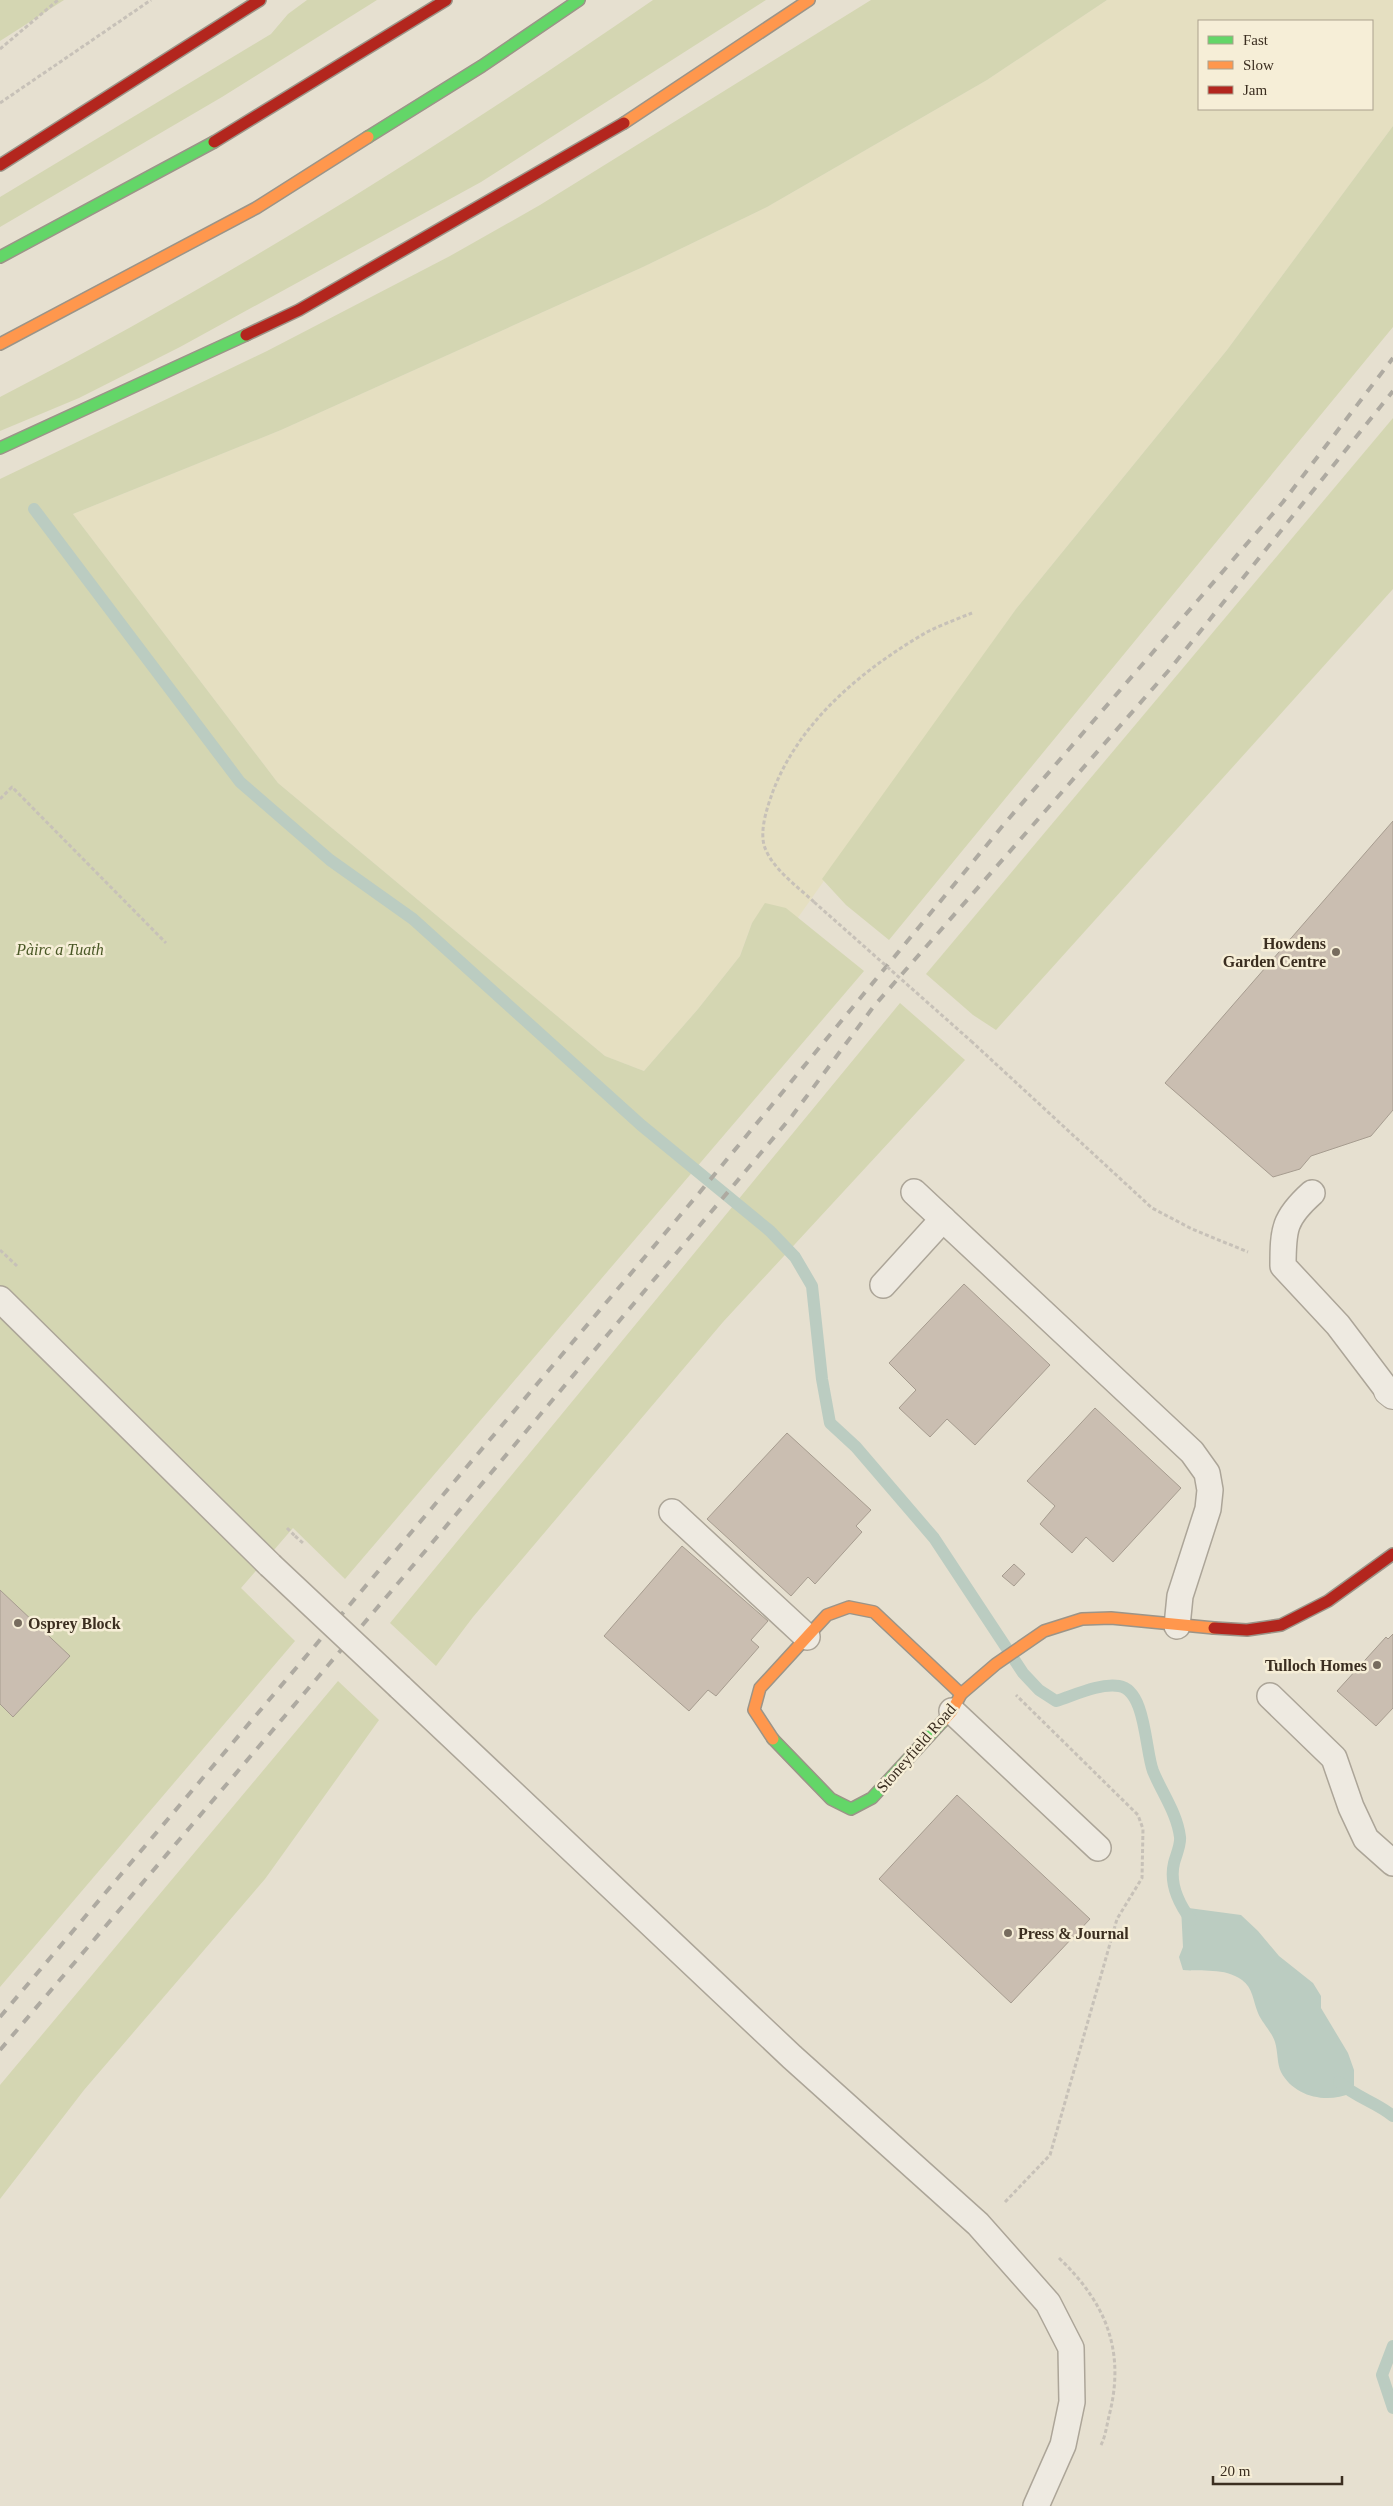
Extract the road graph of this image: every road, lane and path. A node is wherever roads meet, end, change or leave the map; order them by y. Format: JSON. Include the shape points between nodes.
{"nodes":[{"id":1,"x":58,"y":0,"type":"edge"},
{"id":2,"x":151,"y":0,"type":"edge"},
{"id":3,"x":260,"y":0,"type":"edge"},
{"id":4,"x":446,"y":0,"type":"edge"},
{"id":5,"x":579,"y":0,"type":"edge"},
{"id":6,"x":809,"y":0,"type":"edge"},
{"id":7,"x":0,"y":49,"type":"edge"},
{"id":8,"x":0,"y":103,"type":"edge"},
{"id":9,"x":0,"y":166,"type":"edge"},
{"id":10,"x":0,"y":257,"type":"edge"},
{"id":11,"x":0,"y":344,"type":"edge"},
{"id":12,"x":0,"y":448,"type":"edge"},
{"id":13,"x":972,"y":613,"type":"dead end"},
{"id":14,"x":0,"y":799,"type":"edge"},
{"id":15,"x":166,"y":942,"type":"dead end"},
{"id":16,"x":914,"y":1192,"type":"dead end"},
{"id":17,"x":1312,"y":1193,"type":"dead end"},
{"id":18,"x":943,"y":1219,"type":"junction"},
{"id":19,"x":1283,"y":1266,"type":"junction"},
{"id":20,"x":883,"y":1285,"type":"dead end"},
{"id":21,"x":0,"y":1300,"type":"edge"},
{"id":22,"x":1391,"y":1393,"type":"edge"},
{"id":23,"x":672,"y":1512,"type":"dead end"},
{"id":24,"x":1393,"y":1554,"type":"edge"},
{"id":25,"x":1177,"y":1626,"type":"junction"},
{"id":26,"x":806,"y":1637,"type":"junction"},
{"id":27,"x":993,"y":1666,"type":"junction"},
{"id":28,"x":1270,"y":1696,"type":"dead end"},
{"id":29,"x":957,"y":1703,"type":"junction"},
{"id":30,"x":1098,"y":1848,"type":"dead end"},
{"id":31,"x":1393,"y":1863,"type":"edge"},
{"id":32,"x":1002,"y":2204,"type":"dead end"},
{"id":33,"x":1036,"y":2506,"type":"edge"}],
"edges":[{"from":1,"to":7,"type":"path"},
{"from":2,"to":8,"type":"path"},
{"from":3,"to":9,"type":"main road"},
{"from":4,"to":10,"type":"main road","via":[[208,146]]},
{"from":5,"to":11,"type":"main road","via":[[482,66],[256,208]]},
{"from":6,"to":12,"type":"main road","via":[[614,130],[299,310]]},
{"from":13,"to":19,"type":"path","bridge":true,"via":[[928,632],[877,664],[832,702],[780,772],[765,814],[764,844],[771,860],[1152,1208],[1192,1229]]},
{"from":14,"to":15,"type":"path","via":[[12,787]]},
{"from":16,"to":18,"type":"lane"},
{"from":17,"to":19,"type":"lane","via":[[1293,1210],[1283,1235]]},
{"from":18,"to":20,"type":"lane"},
{"from":18,"to":25,"type":"lane","via":[[1192,1452],[1207,1473],[1210,1490],[1208,1509],[1180,1596]]},
{"from":19,"to":22,"type":"lane","via":[[1338,1325]]},
{"from":21,"to":33,"type":"lane","bridge":true,"via":[[270,1565],[792,2057],[978,2224],[1048,2303],[1071,2348],[1072,2402],[1063,2445]]},
{"from":23,"to":26,"type":"lane"},
{"from":24,"to":25,"type":"main road","name":"Stoneyfield Road","via":[[1328,1601],[1281,1625],[1247,1630]]},
{"from":25,"to":27,"type":"main road","name":"Stoneyfield Road","via":[[1111,1618],[1082,1619],[1044,1631]]},
{"from":26,"to":29,"type":"main road","name":"Stoneyfield Road","via":[[826,1615],[849,1607],[874,1612]]},
{"from":26,"to":29,"type":"main road","name":"Stoneyfield Road","via":[[760,1688],[754,1710],[766,1733],[831,1798],[844,1806],[851,1809],[872,1798]]},
{"from":27,"to":29,"type":"main road","name":"Stoneyfield Road"},
{"from":27,"to":32,"type":"path","via":[[1138,1816],[1142,1829],[1142,1878],[1117,1919],[1050,2156]]},
{"from":28,"to":31,"type":"lane","via":[[1334,1758],[1366,1839]]},
{"from":29,"to":30,"type":"lane"}]}
